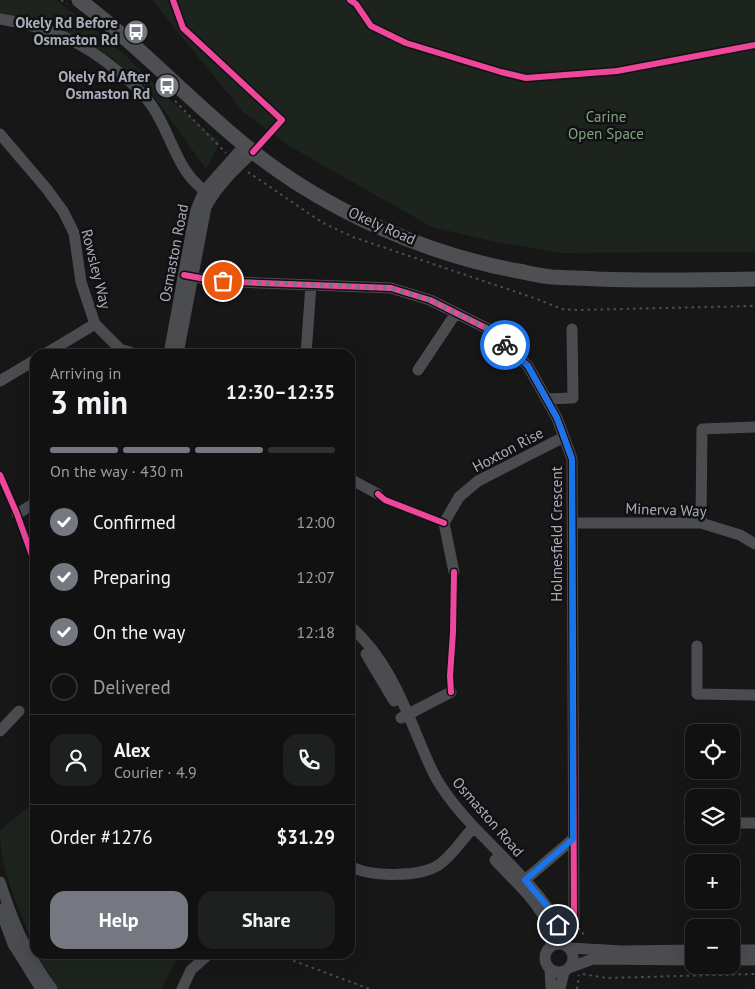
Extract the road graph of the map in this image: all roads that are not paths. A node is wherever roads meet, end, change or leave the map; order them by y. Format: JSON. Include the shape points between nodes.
{"nodes":[{"id":1,"x":74,"y":3,"type":"edge"},
{"id":2,"x":0,"y":19,"type":"edge"},
{"id":3,"x":0,"y":136,"type":"edge"},
{"id":4,"x":249,"y":148,"type":"junction"},
{"id":5,"x":208,"y":193,"type":"junction"},
{"id":6,"x":188,"y":276,"type":"junction"},
{"id":7,"x":755,"y":279,"type":"edge"},
{"id":8,"x":311,"y":285,"type":"junction"},
{"id":9,"x":456,"y":313,"type":"junction"},
{"id":10,"x":95,"y":324,"type":"junction"},
{"id":11,"x":572,"y":329,"type":"dead end"},
{"id":12,"x":53,"y":349,"type":"edge"},
{"id":13,"x":120,"y":349,"type":"edge"},
{"id":14,"x":171,"y":349,"type":"edge"},
{"id":15,"x":179,"y":349,"type":"edge"},
{"id":16,"x":306,"y":349,"type":"edge"},
{"id":17,"x":30,"y":363,"type":"edge"},
{"id":18,"x":418,"y":370,"type":"dead end"},
{"id":19,"x":0,"y":381,"type":"edge"},
{"id":20,"x":546,"y":399,"type":"junction"},
{"id":21,"x":755,"y":427,"type":"edge"},
{"id":22,"x":564,"y":437,"type":"junction"},
{"id":23,"x":355,"y":482,"type":"edge"},
{"id":24,"x":378,"y":494,"type":"dead end"},
{"id":25,"x":30,"y":506,"type":"edge"},
{"id":26,"x":17,"y":514,"type":"dead end"},
{"id":27,"x":572,"y":523,"type":"junction"},
{"id":28,"x":701,"y":523,"type":"junction"},
{"id":29,"x":755,"y":544,"type":"edge"},
{"id":30,"x":454,"y":572,"type":"dead end"},
{"id":31,"x":355,"y":631,"type":"edge"},
{"id":32,"x":355,"y":642,"type":"edge"},
{"id":33,"x":697,"y":646,"type":"dead end"},
{"id":34,"x":451,"y":692,"type":"dead end"},
{"id":35,"x":755,"y":695,"type":"edge"},
{"id":36,"x":19,"y":711,"type":"dead end"},
{"id":37,"x":405,"y":716,"type":"junction"},
{"id":38,"x":0,"y":731,"type":"edge"},
{"id":39,"x":740,"y":823,"type":"edge"},
{"id":40,"x":755,"y":823,"type":"edge"},
{"id":41,"x":471,"y":830,"type":"junction"},
{"id":42,"x":573,"y":839,"type":"junction"},
{"id":43,"x":355,"y":869,"type":"edge"},
{"id":44,"x":0,"y":882,"type":"edge"},
{"id":45,"x":521,"y":883,"type":"junction"},
{"id":46,"x":0,"y":909,"type":"edge"},
{"id":47,"x":574,"y":919,"type":"dead end"},
{"id":48,"x":551,"y":946,"type":"junction"},
{"id":49,"x":568,"y":947,"type":"junction"},
{"id":50,"x":685,"y":950,"type":"edge"},
{"id":51,"x":740,"y":950,"type":"edge"},
{"id":52,"x":755,"y":950,"type":"edge"},
{"id":53,"x":30,"y":956,"type":"edge"},
{"id":54,"x":31,"y":959,"type":"edge"},
{"id":55,"x":203,"y":959,"type":"edge"},
{"id":56,"x":685,"y":960,"type":"edge"},
{"id":57,"x":740,"y":960,"type":"edge"},
{"id":58,"x":755,"y":960,"type":"edge"},
{"id":59,"x":550,"y":969,"type":"junction"},
{"id":60,"x":571,"y":971,"type":"junction"},
{"id":61,"x":41,"y":989,"type":"edge"},
{"id":62,"x":52,"y":989,"type":"edge"},
{"id":63,"x":182,"y":989,"type":"edge"},
{"id":64,"x":551,"y":989,"type":"edge"},
{"id":65,"x":560,"y":989,"type":"edge"}],
"edges":[{"from":1,"to":4,"type":"main road","name":"Okely Road","via":[[113,26]]},
{"from":2,"to":5,"type":"street","via":[[61,35],[86,47],[117,70],[152,106],[188,176]]},
{"from":3,"to":10,"type":"street","name":"Rowsley Way","via":[[63,211],[74,233],[80,282]]},
{"from":4,"to":5,"type":"street","name":"Osmaston Road"},
{"from":4,"to":7,"type":"main road","name":"Okely Road","via":[[333,204],[376,226],[491,266],[552,277],[651,281]]},
{"from":5,"to":6,"type":"street","name":"Osmaston Road"},
{"from":6,"to":8,"type":"street","name":"Holmesfield Crescent"},
{"from":6,"to":14,"type":"street","name":"Osmaston Road"},
{"from":6,"to":15,"type":"street","name":"Osmaston Road"},
{"from":8,"to":9,"type":"street","name":"Holmesfield Crescent","via":[[390,288],[430,300]]},
{"from":8,"to":16,"type":"street"},
{"from":9,"to":18,"type":"street"},
{"from":9,"to":20,"type":"street","name":"Holmesfield Crescent","via":[[490,330],[528,366]]},
{"from":10,"to":12,"type":"street"},
{"from":10,"to":13,"type":"street","name":"Rowsley Way"},
{"from":11,"to":20,"type":"street","via":[[573,398]]},
{"from":17,"to":19,"type":"street"},
{"from":20,"to":22,"type":"street","name":"Holmesfield Crescent"},
{"from":21,"to":28,"type":"street","via":[[702,428]]},
{"from":22,"to":27,"type":"street","name":"Holmesfield Crescent","via":[[572,459]]},
{"from":22,"to":30,"type":"street","name":"Hoxton Rise","via":[[478,481],[459,497],[444,523]]},
{"from":23,"to":24,"type":"street"},
{"from":25,"to":26,"type":"street"},
{"from":27,"to":28,"type":"street","name":"Minerva Way"},
{"from":27,"to":42,"type":"street","name":"Holmesfield Crescent"},
{"from":28,"to":29,"type":"street","name":"Minerva Way","via":[[740,535]]},
{"from":31,"to":37,"type":"street","name":"Osmaston Road","via":[[391,678]]},
{"from":32,"to":37,"type":"street","name":"Osmaston Road","via":[[372,662]]},
{"from":33,"to":35,"type":"street","via":[[697,694]]},
{"from":34,"to":37,"type":"street"},
{"from":36,"to":38,"type":"street"},
{"from":37,"to":41,"type":"street","name":"Osmaston Road","via":[[436,779]]},
{"from":39,"to":40,"type":"street"},
{"from":41,"to":43,"type":"street","via":[[440,864],[424,873]]},
{"from":41,"to":45,"type":"street","name":"Osmaston Road"},
{"from":42,"to":45,"type":"street"},
{"from":42,"to":47,"type":"street","name":"Holmesfield Crescent"},
{"from":44,"to":53,"type":"street","via":[[19,936]]},
{"from":45,"to":48,"type":"street","name":"Osmaston Road","via":[[547,923]]},
{"from":45,"to":49,"type":"street","name":"Osmaston Road","via":[[554,916]]},
{"from":46,"to":61,"type":"street","via":[[13,944]]},
{"from":48,"to":49,"type":"street"},
{"from":48,"to":59,"type":"street","via":[[545,959]]},
{"from":49,"to":50,"type":"street"},
{"from":49,"to":60,"type":"street","via":[[574,959]]},
{"from":51,"to":52,"type":"street"},
{"from":54,"to":62,"type":"street"},
{"from":55,"to":63,"type":"street","via":[[191,970]]},
{"from":56,"to":60,"type":"street","via":[[586,965]]},
{"from":57,"to":58,"type":"street"},
{"from":59,"to":60,"type":"street"},
{"from":59,"to":64,"type":"street"},
{"from":60,"to":65,"type":"street"}]}
